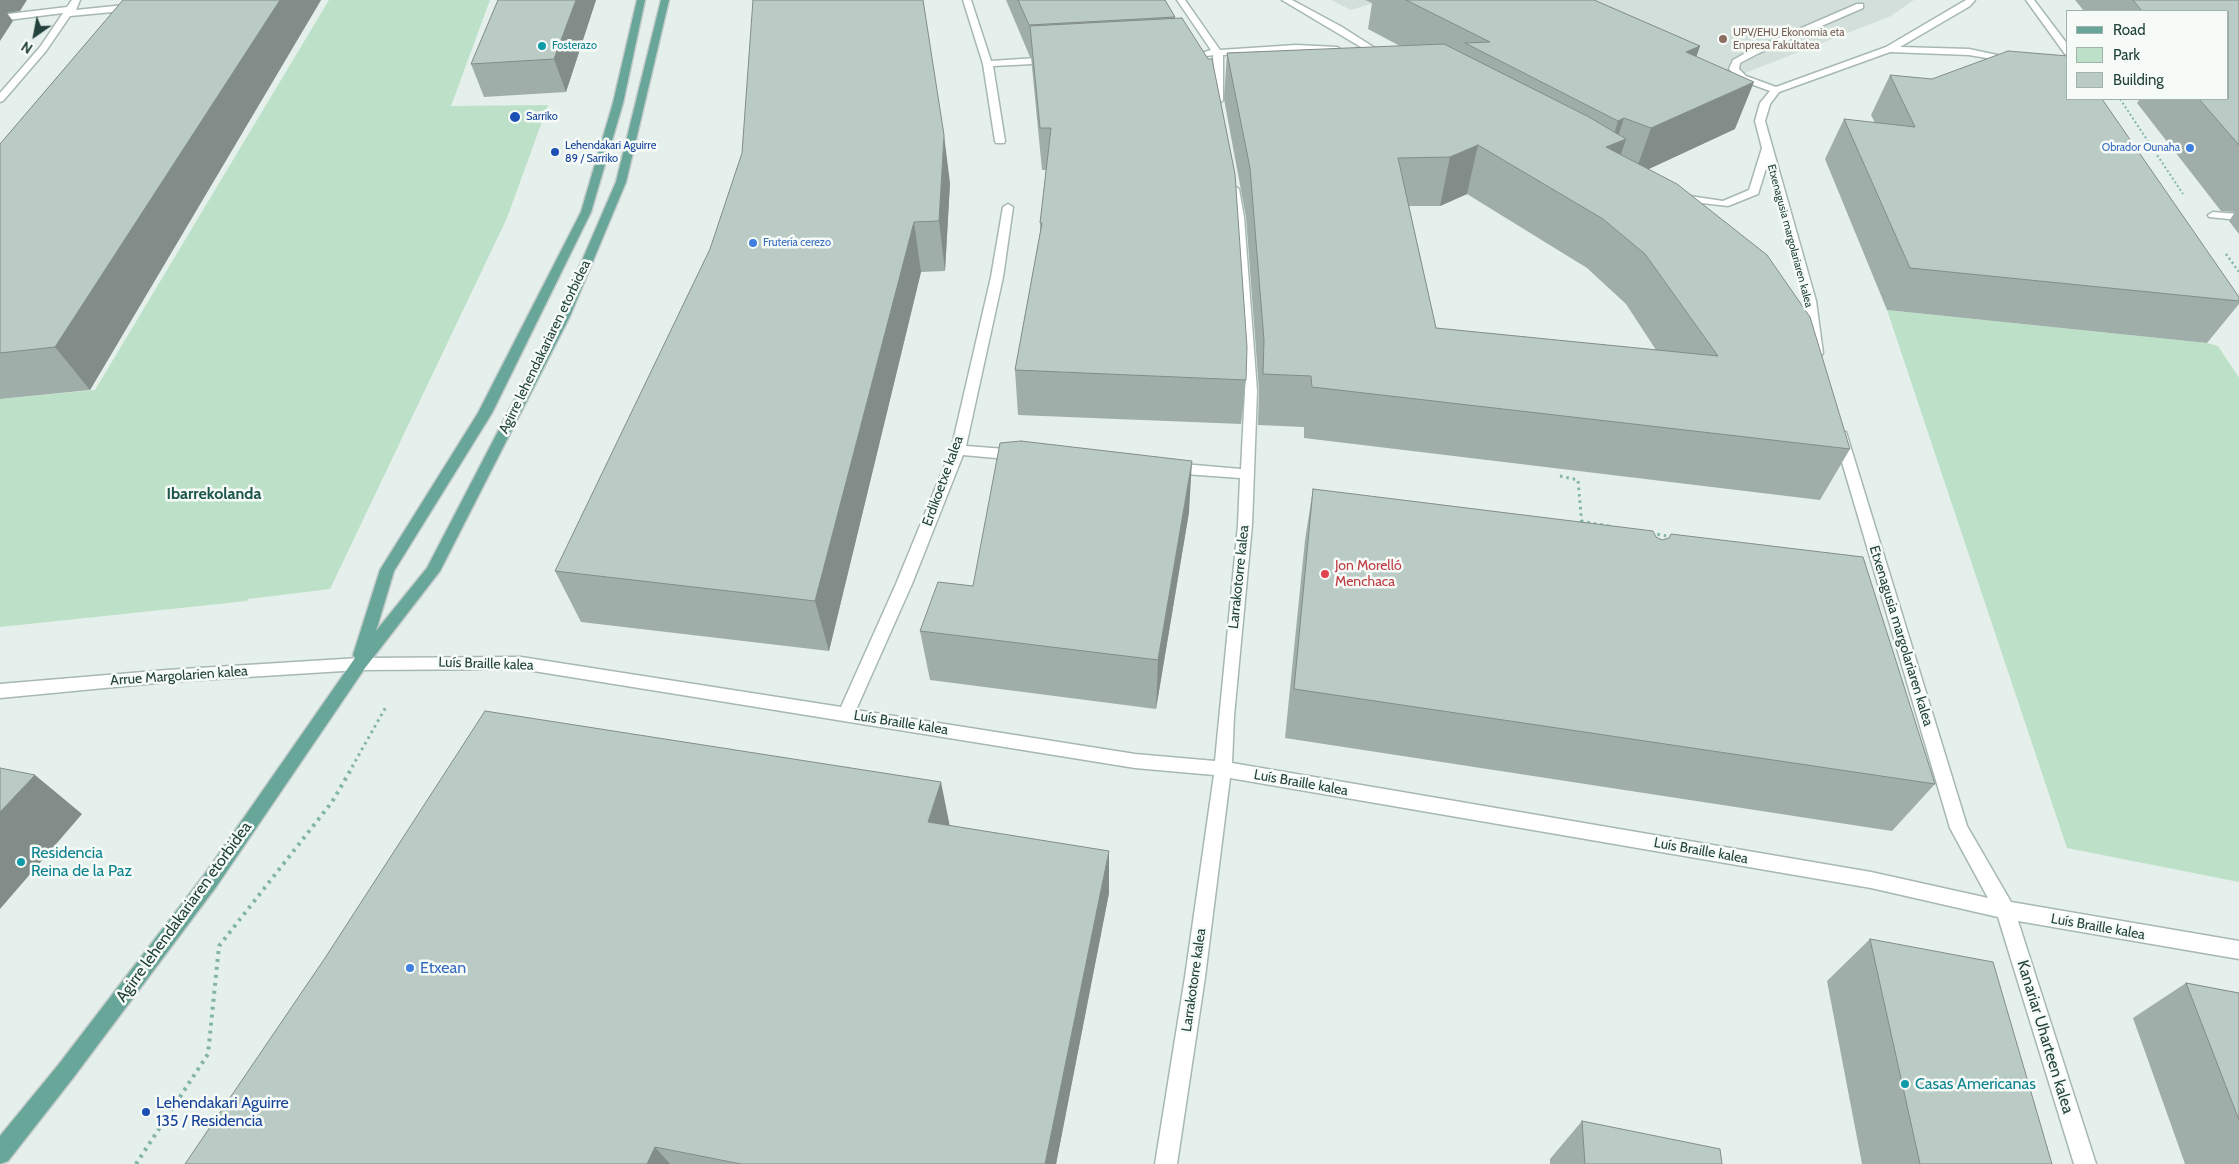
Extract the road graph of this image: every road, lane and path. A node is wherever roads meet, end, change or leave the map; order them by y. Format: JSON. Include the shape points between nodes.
{"nodes":[{"id":1,"x":641,"y":0,"type":"edge"},
{"id":2,"x":665,"y":0,"type":"edge"},
{"id":3,"x":967,"y":0,"type":"edge"},
{"id":4,"x":1181,"y":0,"type":"edge"},
{"id":5,"x":1286,"y":0,"type":"edge"},
{"id":6,"x":1971,"y":0,"type":"edge"},
{"id":7,"x":2030,"y":0,"type":"edge"},
{"id":8,"x":147,"y":6,"type":"edge"},
{"id":9,"x":1860,"y":6,"type":"dead end"},
{"id":10,"x":72,"y":7,"type":"edge"},
{"id":11,"x":0,"y":18,"type":"edge"},
{"id":12,"x":1889,"y":49,"type":"junction"},
{"id":13,"x":2066,"y":49,"type":"edge"},
{"id":14,"x":1199,"y":53,"type":"edge"},
{"id":15,"x":1218,"y":54,"type":"junction"},
{"id":16,"x":1065,"y":59,"type":"edge"},
{"id":17,"x":988,"y":64,"type":"junction"},
{"id":18,"x":2022,"y":64,"type":"edge"},
{"id":19,"x":1776,"y":90,"type":"junction"},
{"id":20,"x":0,"y":99,"type":"edge"},
{"id":21,"x":2121,"y":100,"type":"edge"},
{"id":22,"x":1220,"y":113,"type":"edge"},
{"id":23,"x":1000,"y":141,"type":"dead end"},
{"id":24,"x":1766,"y":149,"type":"junction"},
{"id":25,"x":1232,"y":179,"type":"edge"},
{"id":26,"x":1669,"y":194,"type":"edge"},
{"id":27,"x":2183,"y":194,"type":"dead end"},
{"id":28,"x":1008,"y":207,"type":"dead end"},
{"id":29,"x":2213,"y":215,"type":"dead end"},
{"id":30,"x":2239,"y":217,"type":"edge"},
{"id":31,"x":2222,"y":248,"type":"dead end"},
{"id":32,"x":2239,"y":272,"type":"edge"},
{"id":33,"x":1805,"y":339,"type":"edge"},
{"id":34,"x":1836,"y":418,"type":"edge"},
{"id":35,"x":958,"y":450,"type":"junction"},
{"id":36,"x":1037,"y":456,"type":"edge"},
{"id":37,"x":1155,"y":466,"type":"edge"},
{"id":38,"x":1247,"y":474,"type":"junction"},
{"id":39,"x":1560,"y":476,"type":"dead end"},
{"id":40,"x":1581,"y":521,"type":"junction"},
{"id":41,"x":1618,"y":528,"type":"edge"},
{"id":42,"x":1582,"y":530,"type":"edge"},
{"id":43,"x":1647,"y":532,"type":"edge"},
{"id":44,"x":1676,"y":538,"type":"edge"},
{"id":45,"x":1860,"y":564,"type":"edge"},
{"id":46,"x":1879,"y":566,"type":"junction"},
{"id":47,"x":358,"y":664,"type":"junction"},
{"id":48,"x":0,"y":691,"type":"edge"},
{"id":49,"x":846,"y":714,"type":"junction"},
{"id":50,"x":1222,"y":768,"type":"junction"},
{"id":51,"x":2005,"y":910,"type":"junction"},
{"id":52,"x":2239,"y":950,"type":"edge"},
{"id":53,"x":0,"y":1152,"type":"edge"},
{"id":54,"x":1166,"y":1164,"type":"edge"},
{"id":55,"x":2085,"y":1164,"type":"edge"}],
"edges":[{"from":1,"to":47,"type":"main road","name":"Agirre lehendakariaren etorbidea","via":[[618,103],[586,212],[485,413],[387,570]]},
{"from":2,"to":47,"type":"main road","name":"Agirre lehendakariaren etorbidea","via":[[621,182],[564,316],[433,571]]},
{"from":3,"to":17,"type":"street"},
{"from":4,"to":15,"type":"street"},
{"from":5,"to":15,"type":"street","via":[[1387,59],[1348,51],[1296,48]]},
{"from":6,"to":12,"type":"street"},
{"from":7,"to":13,"type":"street"},
{"from":8,"to":10,"type":"street"},
{"from":9,"to":19,"type":"street","via":[[1736,62],[1734,69],[1743,78]]},
{"from":10,"to":11,"type":"street"},
{"from":10,"to":20,"type":"street","via":[[43,49]]},
{"from":12,"to":18,"type":"street","via":[[1969,52]]},
{"from":12,"to":19,"type":"street"},
{"from":14,"to":15,"type":"street"},
{"from":15,"to":22,"type":"street","via":[[1216,94]]},
{"from":16,"to":17,"type":"street"},
{"from":17,"to":23,"type":"street"},
{"from":19,"to":24,"type":"street","name":"Etxenagusia margolariaren kalea","via":[[1765,104],[1760,121]]},
{"from":21,"to":27,"type":"path"},
{"from":24,"to":26,"type":"street","name":"Etxenagusia margolariaren kalea","via":[[1754,192],[1724,204]]},
{"from":24,"to":33,"type":"street","name":"Etxenagusia margolariaren kalea","via":[[1810,301],[1819,358]]},
{"from":25,"to":38,"type":"street","name":"Larrakotorre kalea","via":[[1240,217],[1251,391]]},
{"from":28,"to":35,"type":"street","name":"Erdikoetxe kalea","via":[[997,277]]},
{"from":29,"to":30,"type":"street"},
{"from":31,"to":32,"type":"path"},
{"from":34,"to":46,"type":"street","name":"Etxenagusia margolariaren kalea"},
{"from":35,"to":36,"type":"street"},
{"from":35,"to":49,"type":"street","name":"Erdikoetxe kalea","via":[[904,584]]},
{"from":37,"to":38,"type":"street"},
{"from":38,"to":50,"type":"street","name":"Larrakotorre kalea"},
{"from":39,"to":40,"type":"path","via":[[1578,480]]},
{"from":40,"to":41,"type":"path"},
{"from":40,"to":42,"type":"path"},
{"from":43,"to":44,"type":"path"},
{"from":45,"to":46,"type":"street"},
{"from":46,"to":51,"type":"street","name":"Etxenagusia margolariaren kalea","via":[[1959,828]]},
{"from":47,"to":48,"type":"street","name":"Arrue Margolarien kalea"},
{"from":47,"to":49,"type":"street","name":"Luís Braille kalea","via":[[521,663]]},
{"from":47,"to":53,"type":"main road","name":"Agirre lehendakariaren etorbidea","via":[[210,881],[66,1072]]},
{"from":49,"to":50,"type":"street","name":"Luís Braille kalea","via":[[1135,761]]},
{"from":50,"to":51,"type":"street","name":"Luís Braille kalea","via":[[1870,880]]},
{"from":50,"to":54,"type":"street","name":"Larrakotorre kalea","via":[[1195,977]]},
{"from":51,"to":52,"type":"street","name":"Luís Braille kalea"},
{"from":51,"to":55,"type":"street","name":"Kanariar Uharteen kalea"}]}
